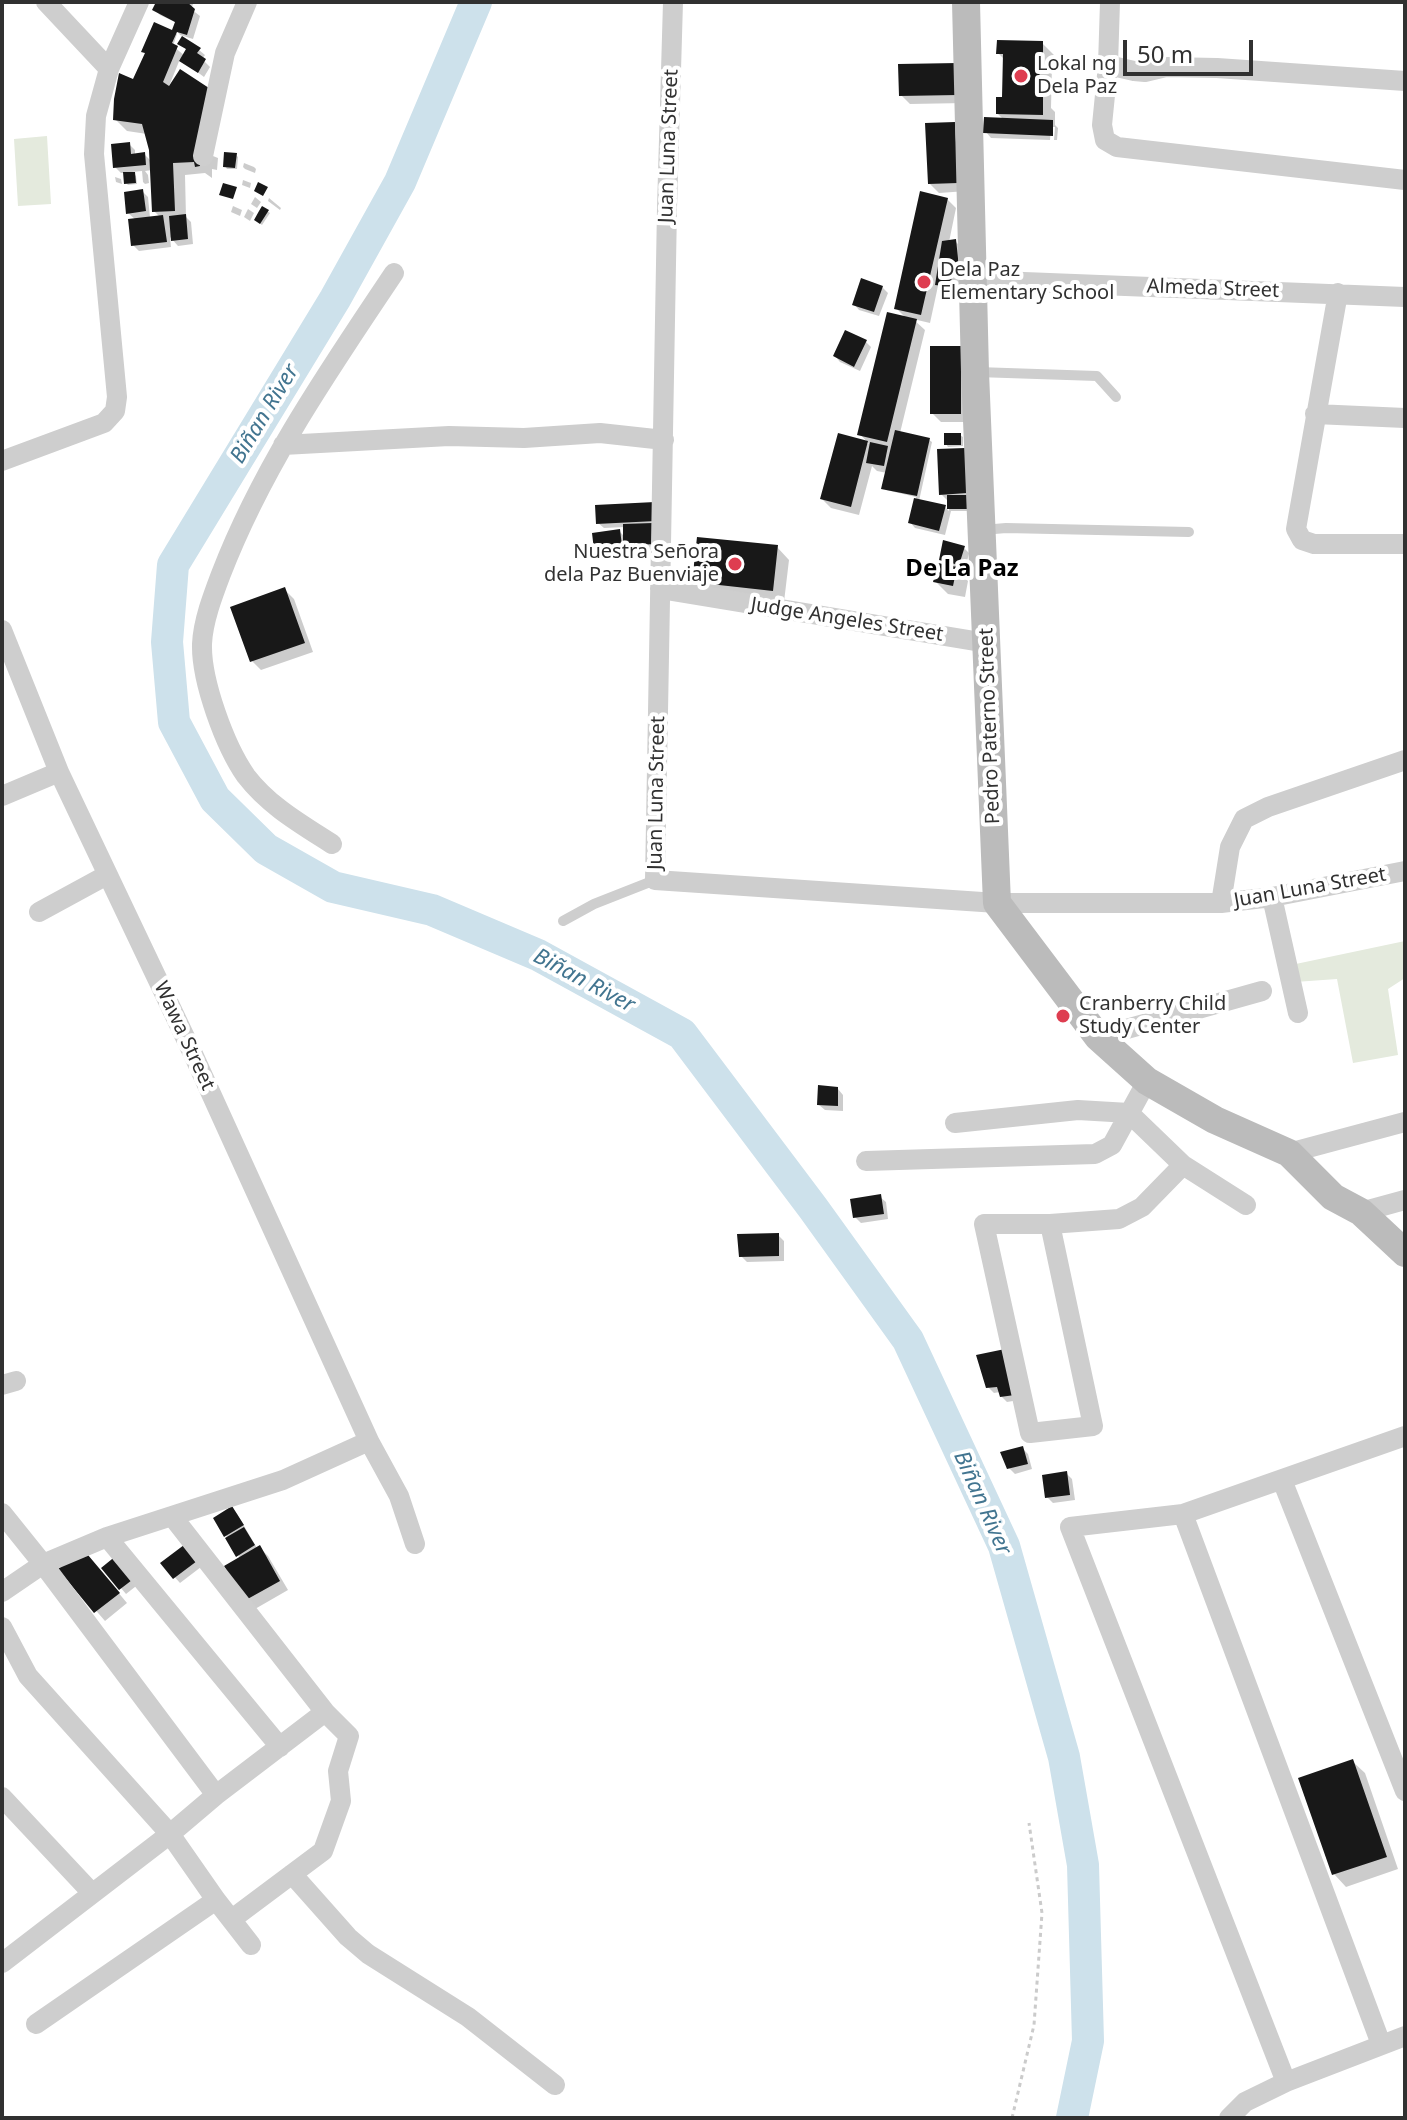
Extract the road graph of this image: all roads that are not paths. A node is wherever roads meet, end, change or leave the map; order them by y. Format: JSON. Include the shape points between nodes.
{"nodes":[{"id":1,"x":46,"y":2,"type":"edge"},
{"id":2,"x":139,"y":2,"type":"edge"},
{"id":3,"x":247,"y":2,"type":"edge"},
{"id":4,"x":673,"y":2,"type":"edge"},
{"id":5,"x":966,"y":2,"type":"edge"},
{"id":6,"x":1110,"y":2,"type":"edge"},
{"id":7,"x":1108,"y":65,"type":"junction"},
{"id":8,"x":109,"y":69,"type":"junction"},
{"id":9,"x":1405,"y":81,"type":"edge"},
{"id":10,"x":203,"y":156,"type":"dead end"},
{"id":11,"x":1405,"y":180,"type":"edge"},
{"id":12,"x":394,"y":273,"type":"dead end"},
{"id":13,"x":973,"y":280,"type":"junction"},
{"id":14,"x":1338,"y":293,"type":"junction"},
{"id":15,"x":1405,"y":297,"type":"edge"},
{"id":16,"x":975,"y":372,"type":"junction"},
{"id":17,"x":1116,"y":397,"type":"dead end"},
{"id":18,"x":1315,"y":414,"type":"junction"},
{"id":19,"x":1405,"y":418,"type":"edge"},
{"id":20,"x":664,"y":440,"type":"junction"},
{"id":21,"x":283,"y":445,"type":"junction"},
{"id":22,"x":2,"y":461,"type":"edge"},
{"id":23,"x":981,"y":530,"type":"junction"},
{"id":24,"x":1189,"y":532,"type":"dead end"},
{"id":25,"x":1405,"y":544,"type":"edge"},
{"id":26,"x":660,"y":589,"type":"junction"},
{"id":27,"x":2,"y":630,"type":"edge"},
{"id":28,"x":987,"y":643,"type":"junction"},
{"id":29,"x":1405,"y":760,"type":"edge"},
{"id":30,"x":59,"y":772,"type":"junction"},
{"id":31,"x":2,"y":796,"type":"edge"},
{"id":32,"x":332,"y":844,"type":"dead end"},
{"id":33,"x":1405,"y":871,"type":"edge"},
{"id":34,"x":107,"y":875,"type":"junction"},
{"id":35,"x":655,"y":880,"type":"junction"},
{"id":36,"x":1272,"y":897,"type":"junction"},
{"id":37,"x":997,"y":903,"type":"junction"},
{"id":38,"x":1221,"y":903,"type":"junction"},
{"id":39,"x":39,"y":912,"type":"dead end"},
{"id":40,"x":563,"y":921,"type":"dead end"},
{"id":41,"x":1262,"y":991,"type":"dead end"},
{"id":42,"x":1298,"y":1013,"type":"dead end"},
{"id":43,"x":1098,"y":1037,"type":"junction"},
{"id":44,"x":1147,"y":1081,"type":"junction"},
{"id":45,"x":1129,"y":1113,"type":"junction"},
{"id":46,"x":1405,"y":1122,"type":"edge"},
{"id":47,"x":955,"y":1123,"type":"dead end"},
{"id":48,"x":1289,"y":1153,"type":"junction"},
{"id":49,"x":866,"y":1161,"type":"dead end"},
{"id":50,"x":1183,"y":1165,"type":"junction"},
{"id":51,"x":1405,"y":1200,"type":"edge"},
{"id":52,"x":1246,"y":1205,"type":"dead end"},
{"id":53,"x":1361,"y":1212,"type":"junction"},
{"id":54,"x":1050,"y":1224,"type":"junction"},
{"id":55,"x":1405,"y":1253,"type":"edge"},
{"id":56,"x":1405,"y":1436,"type":"edge"},
{"id":57,"x":369,"y":1441,"type":"junction"},
{"id":58,"x":1282,"y":1480,"type":"junction"},
{"id":59,"x":2,"y":1513,"type":"edge"},
{"id":60,"x":1183,"y":1514,"type":"junction"},
{"id":61,"x":172,"y":1516,"type":"junction"},
{"id":62,"x":107,"y":1537,"type":"junction"},
{"id":63,"x":415,"y":1544,"type":"dead end"},
{"id":64,"x":43,"y":1564,"type":"junction"},
{"id":65,"x":2,"y":1592,"type":"edge"},
{"id":66,"x":2,"y":1627,"type":"edge"},
{"id":67,"x":325,"y":1712,"type":"junction"},
{"id":68,"x":280,"y":1747,"type":"junction"},
{"id":69,"x":1405,"y":1791,"type":"edge"},
{"id":70,"x":216,"y":1795,"type":"junction"},
{"id":71,"x":2,"y":1797,"type":"edge"},
{"id":72,"x":170,"y":1834,"type":"junction"},
{"id":73,"x":292,"y":1874,"type":"junction"},
{"id":74,"x":92,"y":1893,"type":"junction"},
{"id":75,"x":216,"y":1900,"type":"junction"},
{"id":76,"x":232,"y":1919,"type":"junction"},
{"id":77,"x":251,"y":1945,"type":"dead end"},
{"id":78,"x":2,"y":1963,"type":"edge"},
{"id":79,"x":36,"y":2024,"type":"dead end"},
{"id":80,"x":1405,"y":2036,"type":"edge"},
{"id":81,"x":1381,"y":2044,"type":"junction"},
{"id":82,"x":1286,"y":2082,"type":"junction"},
{"id":83,"x":555,"y":2085,"type":"dead end"},
{"id":84,"x":1229,"y":2118,"type":"edge"}],
"edges":[{"from":1,"to":8,"type":"street"},
{"from":2,"to":8,"type":"street"},
{"from":3,"to":10,"type":"street","via":[[225,53]]},
{"from":4,"to":20,"type":"street","name":"Juan Luna Street"},
{"from":5,"to":13,"type":"street","name":"Pedro Paterno Street"},
{"from":6,"to":7,"type":"street"},
{"from":7,"to":9,"type":"street","via":[[1145,72],[1217,68]]},
{"from":7,"to":11,"type":"street","via":[[1102,125],[1105,140],[1117,147]]},
{"from":8,"to":22,"type":"street","via":[[96,116],[94,154],[115,411],[104,423]]},
{"from":12,"to":21,"type":"street"},
{"from":13,"to":14,"type":"street","name":"Almeda Street"},
{"from":13,"to":16,"type":"street","name":"Pedro Paterno Street"},
{"from":14,"to":15,"type":"street","name":"Almeda Street"},
{"from":14,"to":18,"type":"street"},
{"from":16,"to":17,"type":"lane","via":[[1097,376]]},
{"from":16,"to":23,"type":"street","name":"Pedro Paterno Street"},
{"from":18,"to":19,"type":"street"},
{"from":18,"to":25,"type":"street","via":[[1296,529],[1302,540]]},
{"from":20,"to":21,"type":"street","via":[[600,433]]},
{"from":20,"to":26,"type":"street","name":"Juan Luna Street"},
{"from":21,"to":32,"type":"street","via":[[213,597],[202,644],[207,686],[247,777],[277,808]]},
{"from":23,"to":24,"type":"lane"},
{"from":23,"to":28,"type":"street","name":"Pedro Paterno Street"},
{"from":26,"to":28,"type":"street","name":"Judge Angeles Street"},
{"from":26,"to":35,"type":"street","name":"Juan Luna Street"},
{"from":27,"to":30,"type":"street","name":"Wawa Street"},
{"from":28,"to":37,"type":"street","name":"Pedro Paterno Street"},
{"from":29,"to":38,"type":"street","via":[[1244,819],[1230,847]]},
{"from":30,"to":31,"type":"street"},
{"from":30,"to":34,"type":"street","name":"Wawa Street"},
{"from":33,"to":36,"type":"street","name":"Juan Luna Street"},
{"from":34,"to":39,"type":"street"},
{"from":34,"to":57,"type":"street","name":"Wawa Street"},
{"from":35,"to":37,"type":"street","name":"Juan Luna Street"},
{"from":35,"to":40,"type":"lane"},
{"from":36,"to":38,"type":"street","name":"Juan Luna Street"},
{"from":36,"to":42,"type":"street"},
{"from":37,"to":38,"type":"street","name":"Juan Luna Street"},
{"from":37,"to":43,"type":"street"},
{"from":41,"to":43,"type":"street"},
{"from":43,"to":44,"type":"street"},
{"from":44,"to":45,"type":"street"},
{"from":44,"to":48,"type":"street","via":[[1215,1120]]},
{"from":45,"to":47,"type":"street","via":[[1078,1110]]},
{"from":45,"to":49,"type":"street","via":[[1112,1145],[1095,1154]]},
{"from":45,"to":50,"type":"street"},
{"from":46,"to":48,"type":"street"},
{"from":48,"to":53,"type":"street","via":[[1333,1197]]},
{"from":50,"to":52,"type":"street"},
{"from":50,"to":54,"type":"street","via":[[1142,1207],[1119,1219]]},
{"from":51,"to":53,"type":"street"},
{"from":53,"to":55,"type":"street"},
{"from":54,"to":54,"type":"street","via":[[984,1224],[1030,1433],[1093,1426]]},
{"from":56,"to":58,"type":"street"},
{"from":57,"to":61,"type":"street","via":[[283,1480]]},
{"from":57,"to":63,"type":"street","name":"Wawa Street","via":[[399,1496]]},
{"from":58,"to":60,"type":"street"},
{"from":58,"to":69,"type":"street"},
{"from":59,"to":64,"type":"street"},
{"from":60,"to":81,"type":"street"},
{"from":60,"to":82,"type":"street","via":[[1070,1527]]},
{"from":61,"to":62,"type":"street"},
{"from":61,"to":67,"type":"street"},
{"from":62,"to":64,"type":"street"},
{"from":62,"to":68,"type":"street"},
{"from":64,"to":65,"type":"street"},
{"from":64,"to":70,"type":"street"},
{"from":66,"to":72,"type":"street","via":[[28,1676]]},
{"from":67,"to":68,"type":"street"},
{"from":67,"to":73,"type":"street","via":[[349,1736],[338,1771],[341,1801],[323,1851]]},
{"from":68,"to":70,"type":"street"},
{"from":70,"to":72,"type":"street"},
{"from":71,"to":74,"type":"street"},
{"from":72,"to":74,"type":"street"},
{"from":72,"to":75,"type":"street"},
{"from":73,"to":76,"type":"street"},
{"from":73,"to":83,"type":"street","via":[[368,1954],[468,2017]]},
{"from":74,"to":78,"type":"street"},
{"from":75,"to":76,"type":"street"},
{"from":75,"to":79,"type":"street"},
{"from":76,"to":77,"type":"street"},
{"from":80,"to":81,"type":"street"},
{"from":81,"to":82,"type":"street"},
{"from":82,"to":84,"type":"street","via":[[1245,2102]]}]}
